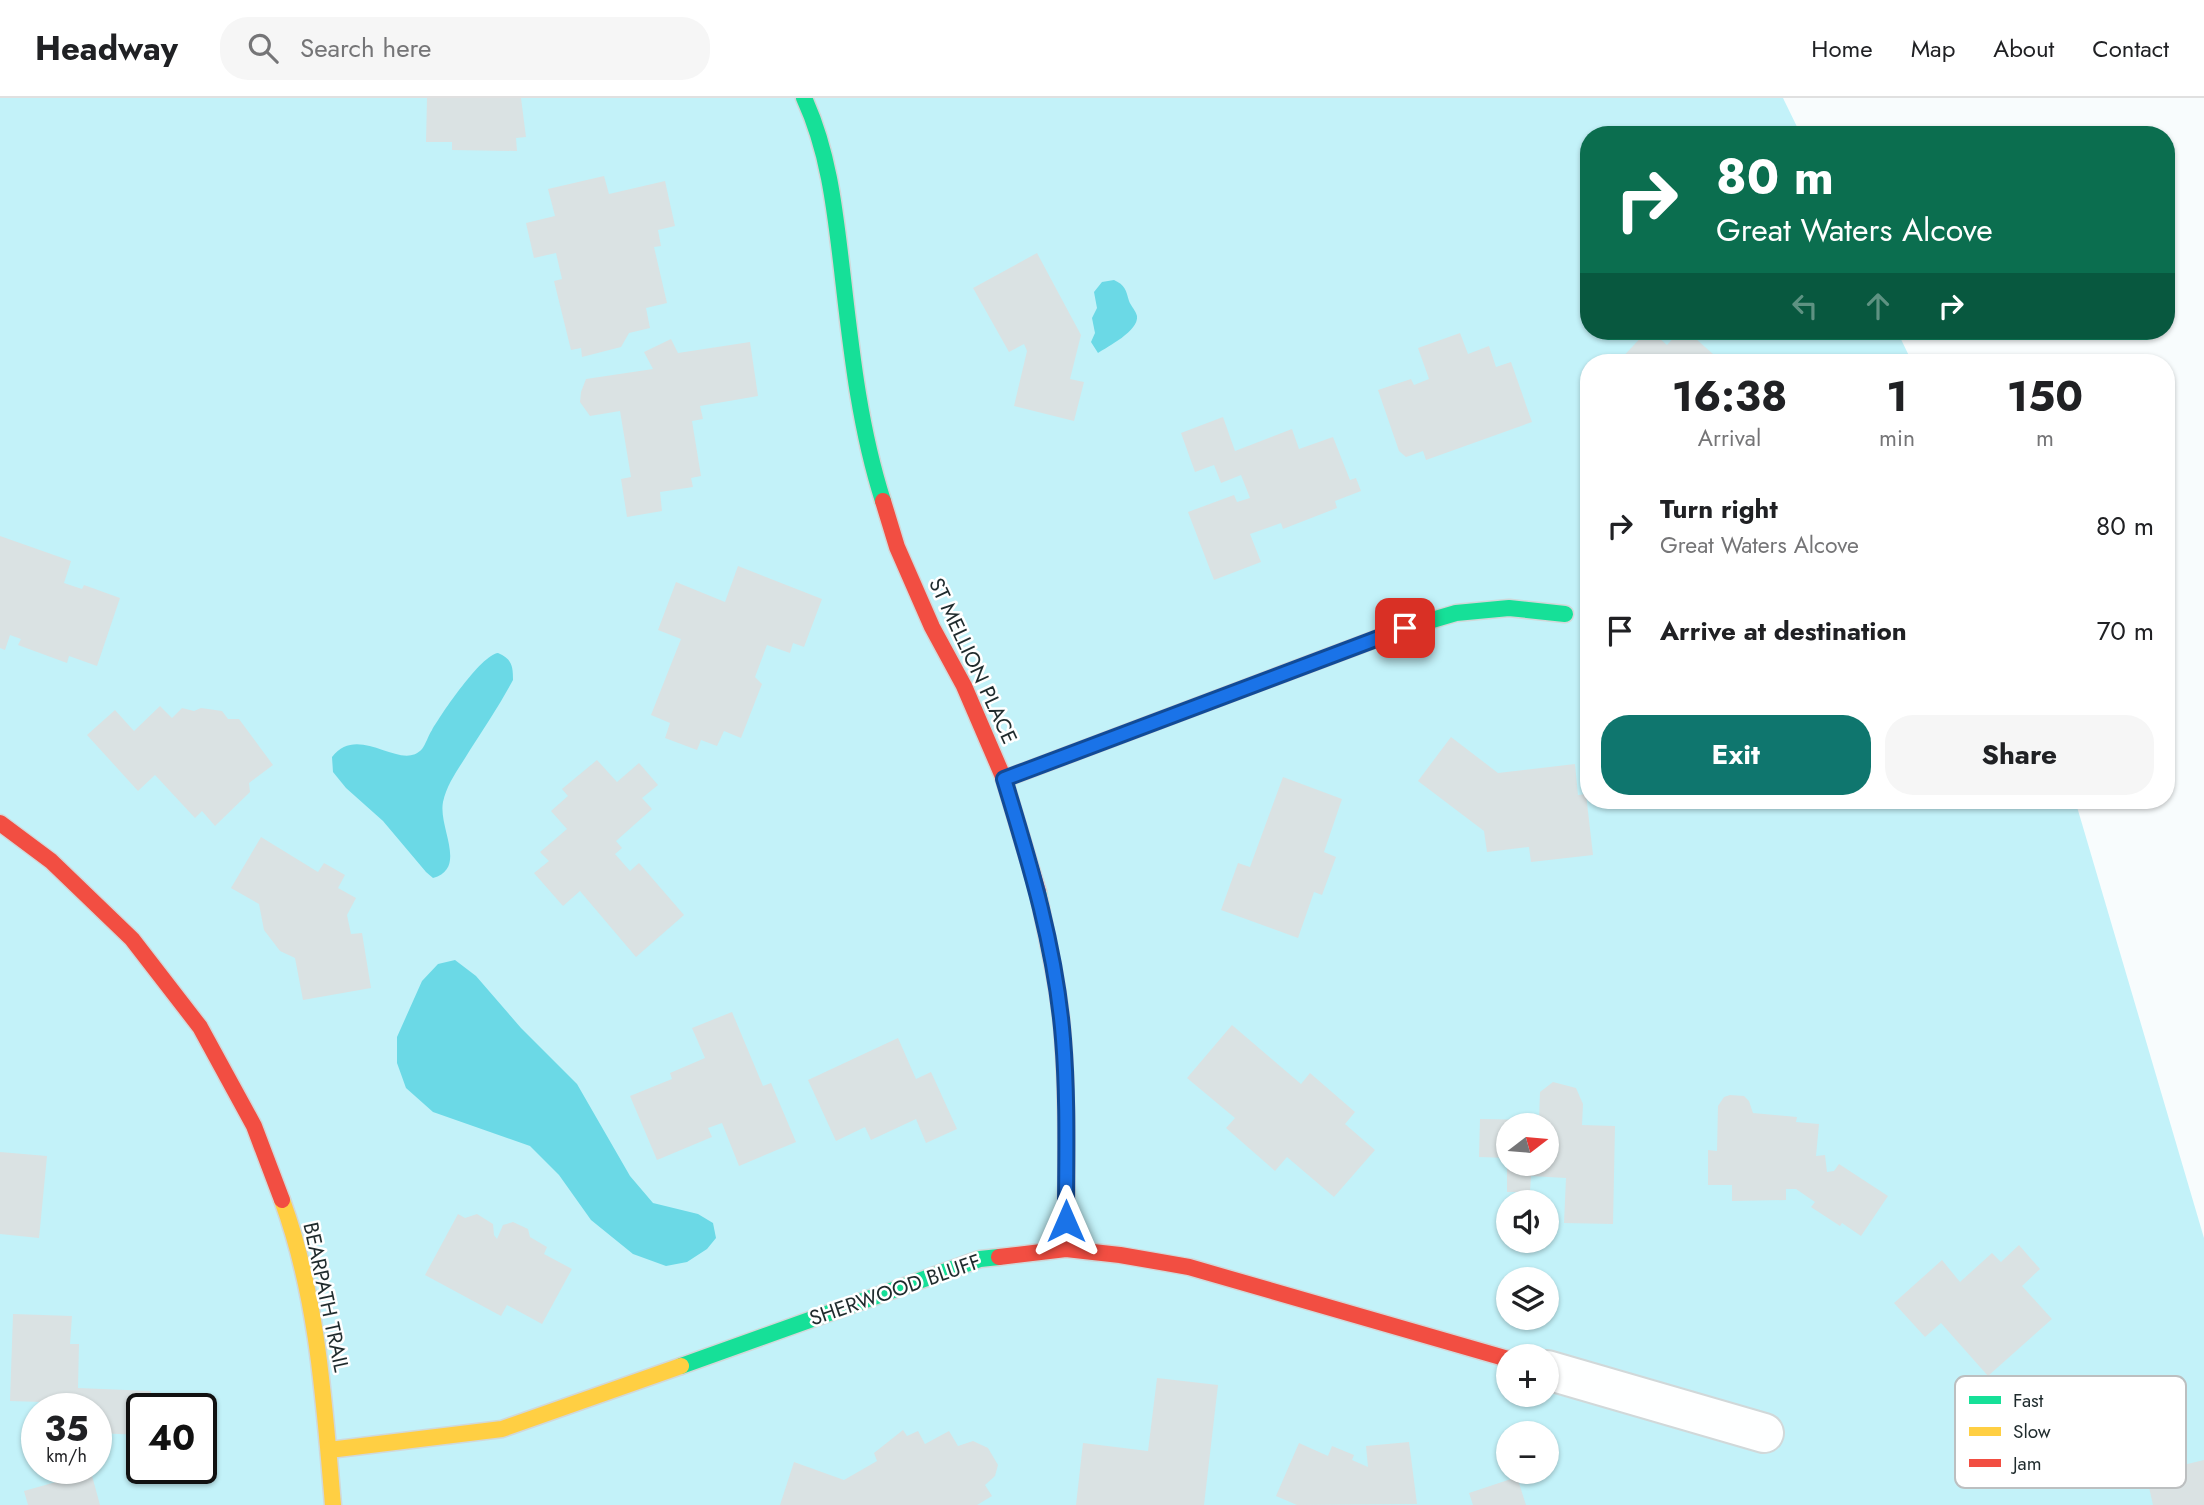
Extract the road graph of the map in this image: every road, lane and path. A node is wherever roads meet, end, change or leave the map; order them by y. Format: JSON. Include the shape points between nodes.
{"nodes":[{"id":1,"x":804,"y":98,"type":"edge"},
{"id":2,"x":1565,"y":614,"type":"dead end"},
{"id":3,"x":1004,"y":779,"type":"junction"},
{"id":4,"x":0,"y":823,"type":"edge"},
{"id":5,"x":1066,"y":1248,"type":"junction"},
{"id":6,"x":1496,"y":1356,"type":"edge"},
{"id":7,"x":1559,"y":1373,"type":"edge"},
{"id":8,"x":1764,"y":1433,"type":"dead end"},
{"id":9,"x":329,"y":1450,"type":"junction"},
{"id":10,"x":333,"y":1505,"type":"edge"}],
"edges":[{"from":1,"to":3,"type":"street","name":"ST MELLION PLACE","via":[[832,189],[869,458],[897,547]]},
{"from":2,"to":3,"type":"street","via":[[1509,608],[1456,613],[1405,628]]},
{"from":3,"to":5,"type":"street","name":"ST MELLION PLACE","via":[[1037,884],[1057,989],[1065,1091]]},
{"from":4,"to":9,"type":"street","name":"BEARPATH TRAIL","via":[[54,864],[132,939],[200,1027],[254,1126],[293,1230],[318,1341]]},
{"from":5,"to":6,"type":"street","name":"SHERWOOD BLUFF","via":[[1189,1267]]},
{"from":5,"to":9,"type":"street","name":"SHERWOOD BLUFF","via":[[980,1259],[502,1429]]},
{"from":7,"to":8,"type":"street"},
{"from":9,"to":10,"type":"street","name":"BEARPATH TRAIL"}]}
